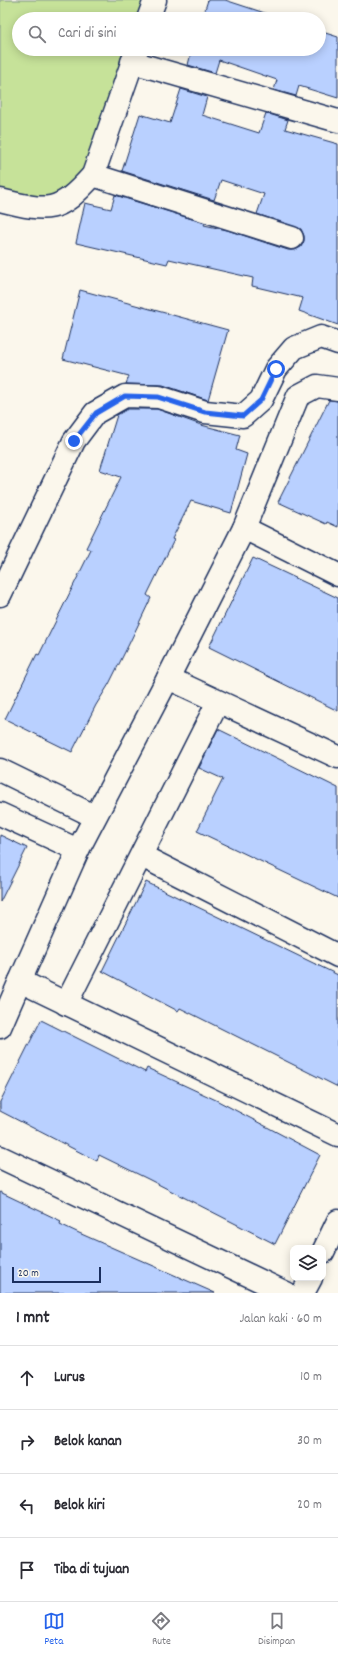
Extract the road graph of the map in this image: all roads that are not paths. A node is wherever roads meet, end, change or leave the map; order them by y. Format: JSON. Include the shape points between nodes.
{"nodes":[{"id":1,"x":155,"y":0,"type":"edge"},
{"id":2,"x":151,"y":12,"type":"edge"},
{"id":3,"x":134,"y":56,"type":"edge"},
{"id":4,"x":137,"y":56,"type":"edge"},
{"id":5,"x":338,"y":121,"type":"edge"},
{"id":6,"x":92,"y":175,"type":"junction"},
{"id":7,"x":0,"y":200,"type":"edge"},
{"id":8,"x":292,"y":238,"type":"dead end"},
{"id":9,"x":338,"y":343,"type":"edge"},
{"id":10,"x":338,"y":389,"type":"edge"},
{"id":11,"x":244,"y":528,"type":"junction"},
{"id":12,"x":338,"y":575,"type":"edge"},
{"id":13,"x":0,"y":595,"type":"edge"},
{"id":14,"x":168,"y":678,"type":"junction"},
{"id":15,"x":218,"y":702,"type":"junction"},
{"id":16,"x":338,"y":757,"type":"edge"},
{"id":17,"x":0,"y":770,"type":"edge"},
{"id":18,"x":0,"y":814,"type":"edge"},
{"id":19,"x":94,"y":816,"type":"junction"},
{"id":20,"x":78,"y":850,"type":"junction"},
{"id":21,"x":142,"y":856,"type":"junction"},
{"id":22,"x":338,"y":956,"type":"edge"},
{"id":23,"x":20,"y":981,"type":"junction"},
{"id":24,"x":66,"y":1004,"type":"junction"},
{"id":25,"x":0,"y":1027,"type":"edge"},
{"id":26,"x":338,"y":1135,"type":"edge"},
{"id":27,"x":0,"y":1157,"type":"edge"},
{"id":28,"x":338,"y":1221,"type":"edge"},
{"id":29,"x":326,"y":1246,"type":"edge"},
{"id":30,"x":309,"y":1281,"type":"edge"},
{"id":31,"x":286,"y":1293,"type":"edge"},
{"id":32,"x":303,"y":1293,"type":"edge"}],
"edges":[{"from":1,"to":2,"type":"street"},
{"from":3,"to":6,"type":"street"},
{"from":4,"to":5,"type":"street"},
{"from":6,"to":7,"type":"street","via":[[64,203],[48,208],[34,209]]},
{"from":6,"to":8,"type":"street"},
{"from":9,"to":13,"type":"street","via":[[321,337],[294,348],[276,369],[261,400],[243,416],[205,412],[158,397],[125,396],[96,413],[74,441]]},
{"from":10,"to":11,"type":"street","via":[[317,386],[298,396]]},
{"from":11,"to":12,"type":"street"},
{"from":11,"to":14,"type":"street"},
{"from":14,"to":15,"type":"street"},
{"from":14,"to":19,"type":"street"},
{"from":15,"to":16,"type":"street"},
{"from":15,"to":21,"type":"street"},
{"from":17,"to":19,"type":"street"},
{"from":18,"to":20,"type":"street"},
{"from":19,"to":20,"type":"street"},
{"from":20,"to":23,"type":"street"},
{"from":21,"to":22,"type":"street"},
{"from":21,"to":24,"type":"street"},
{"from":23,"to":24,"type":"street"},
{"from":23,"to":25,"type":"street"},
{"from":24,"to":26,"type":"street"},
{"from":27,"to":31,"type":"street"},
{"from":28,"to":29,"type":"street"},
{"from":30,"to":32,"type":"street"}]}
